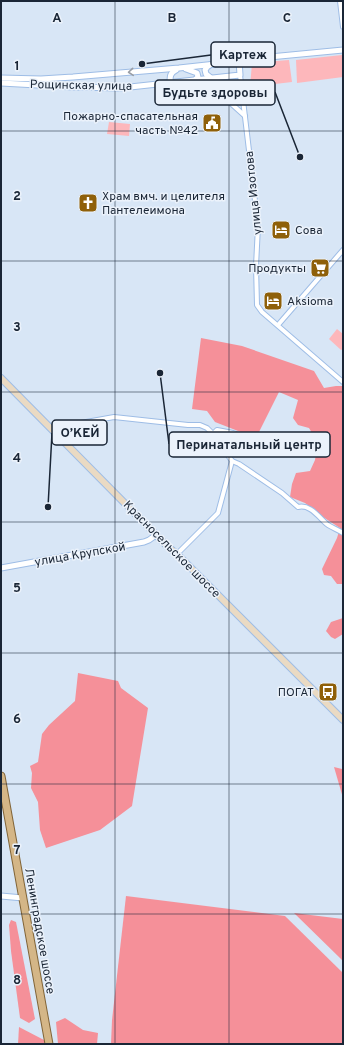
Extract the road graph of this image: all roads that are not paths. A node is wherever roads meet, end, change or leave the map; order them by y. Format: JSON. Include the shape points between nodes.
{"nodes":[{"id":1,"x":340,"y":1,"type":"edge"},
{"id":2,"x":343,"y":27,"type":"edge"},
{"id":3,"x":343,"y":50,"type":"edge"},
{"id":4,"x":239,"y":60,"type":"junction"},
{"id":5,"x":211,"y":65,"type":"junction"},
{"id":6,"x":181,"y":68,"type":"junction"},
{"id":7,"x":240,"y":75,"type":"junction"},
{"id":8,"x":73,"y":77,"type":"junction"},
{"id":9,"x":1,"y":78,"type":"edge"},
{"id":10,"x":211,"y":78,"type":"junction"},
{"id":11,"x":204,"y":79,"type":"junction"},
{"id":12,"x":195,"y":80,"type":"junction"},
{"id":13,"x":1,"y":83,"type":"edge"},
{"id":14,"x":170,"y":83,"type":"junction"},
{"id":15,"x":73,"y":87,"type":"junction"},
{"id":16,"x":245,"y":116,"type":"junction"},
{"id":17,"x":343,"y":250,"type":"edge"},
{"id":18,"x":278,"y":325,"type":"junction"},
{"id":19,"x":1,"y":378,"type":"edge"},
{"id":20,"x":343,"y":382,"type":"edge"},
{"id":21,"x":55,"y":432,"type":"junction"},
{"id":22,"x":212,"y":434,"type":"junction"},
{"id":23,"x":282,"y":450,"type":"dead end"},
{"id":24,"x":232,"y":461,"type":"junction"},
{"id":25,"x":343,"y":533,"type":"edge"},
{"id":26,"x":156,"y":535,"type":"junction"},
{"id":27,"x":177,"y":554,"type":"junction"},
{"id":28,"x":1,"y":568,"type":"edge"},
{"id":29,"x":343,"y":720,"type":"edge"},
{"id":30,"x":1,"y":776,"type":"edge"},
{"id":31,"x":1,"y":896,"type":"edge"},
{"id":32,"x":23,"y":898,"type":"junction"},
{"id":33,"x":49,"y":1044,"type":"edge"}],
"edges":[{"from":1,"to":2,"type":"street"},
{"from":3,"to":4,"type":"street","name":"Рощинская улица"},
{"from":4,"to":5,"type":"street","name":"Рощинская улица"},
{"from":4,"to":7,"type":"street"},
{"from":5,"to":6,"type":"street","name":"Рощинская улица"},
{"from":5,"to":10,"type":"street","via":[[205,70]]},
{"from":6,"to":8,"type":"street","name":"Рощинская улица","one_way":true},
{"from":6,"to":12,"type":"street","via":[[197,73],[198,77]]},
{"from":6,"to":14,"type":"street","via":[[171,72]]},
{"from":7,"to":10,"type":"street","name":"Рощинская улица"},
{"from":7,"to":16,"type":"street","name":"улица Изотова"},
{"from":8,"to":9,"type":"street","name":"Рощинская улица"},
{"from":8,"to":15,"type":"street"},
{"from":10,"to":11,"type":"street","name":"Рощинская улица"},
{"from":11,"to":12,"type":"street","name":"Рощинская улица"},
{"from":11,"to":16,"type":"street"},
{"from":12,"to":14,"type":"street","name":"Рощинская улица"},
{"from":13,"to":15,"type":"street","name":"Рощинская улица"},
{"from":14,"to":15,"type":"street","name":"Рощинская улица","via":[[121,88]]},
{"from":16,"to":18,"type":"street","name":"улица Изотова","via":[[258,226],[257,304],[262,312]]},
{"from":17,"to":18,"type":"street"},
{"from":18,"to":20,"type":"street","name":"улица Изотова"},
{"from":19,"to":21,"type":"main road","name":"Красносельское шоссе"},
{"from":21,"to":22,"type":"street","via":[[64,426],[114,417],[188,426],[200,425]]},
{"from":21,"to":26,"type":"main road","name":"Красносельское шоссе"},
{"from":22,"to":23,"type":"street","via":[[217,430],[256,441],[262,438]]},
{"from":22,"to":24,"type":"street"},
{"from":24,"to":25,"type":"street","via":[[282,492],[298,508],[311,509],[328,525]]},
{"from":24,"to":27,"type":"street","via":[[218,513]]},
{"from":26,"to":27,"type":"main road","name":"Красносельское шоссе"},
{"from":26,"to":28,"type":"street","name":"улица Крупской","via":[[144,542]]},
{"from":27,"to":29,"type":"main road","name":"Красносельское шоссе"},
{"from":30,"to":32,"type":"main road","name":"Ленинградское шоссе"},
{"from":31,"to":32,"type":"street"},
{"from":32,"to":33,"type":"main road","name":"Ленинградское шоссе"}]}
